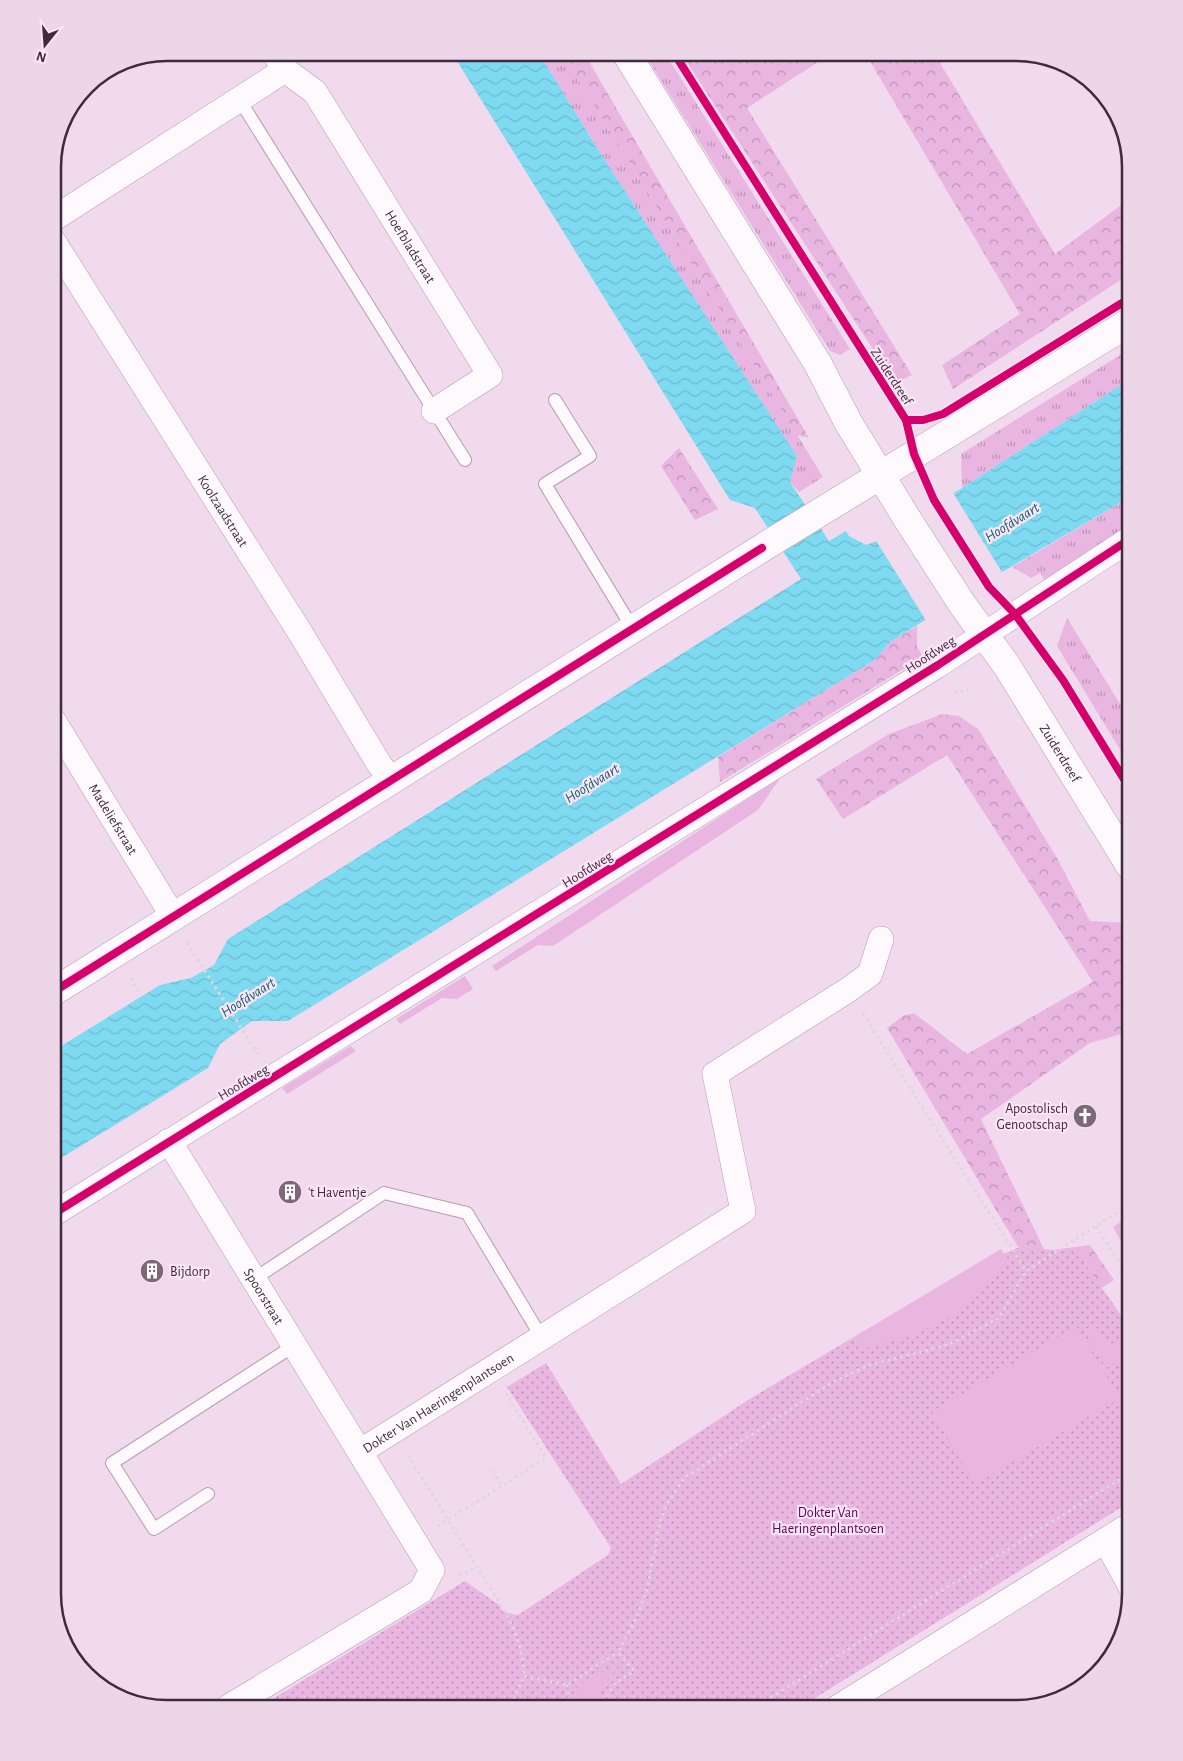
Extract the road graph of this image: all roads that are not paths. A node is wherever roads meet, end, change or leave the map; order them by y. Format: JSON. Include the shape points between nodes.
{"nodes":[{"id":1,"x":279,"y":61,"type":"edge"},
{"id":2,"x":631,"y":61,"type":"edge"},
{"id":3,"x":239,"y":99,"type":"junction"},
{"id":4,"x":61,"y":214,"type":"edge"},
{"id":5,"x":61,"y":254,"type":"edge"},
{"id":6,"x":1122,"y":327,"type":"edge"},
{"id":7,"x":555,"y":400,"type":"dead end"},
{"id":8,"x":434,"y":411,"type":"junction"},
{"id":9,"x":465,"y":460,"type":"dead end"},
{"id":10,"x":880,"y":475,"type":"junction"},
{"id":11,"x":1122,"y":544,"type":"edge"},
{"id":12,"x":633,"y":629,"type":"junction"},
{"id":13,"x":984,"y":634,"type":"junction"},
{"id":14,"x":61,"y":733,"type":"edge"},
{"id":15,"x":392,"y":781,"type":"junction"},
{"id":16,"x":1122,"y":853,"type":"edge"},
{"id":17,"x":174,"y":918,"type":"junction"},
{"id":18,"x":881,"y":939,"type":"dead end"},
{"id":19,"x":61,"y":987,"type":"edge"},
{"id":20,"x":170,"y":1141,"type":"junction"},
{"id":21,"x":61,"y":1208,"type":"edge"},
{"id":22,"x":254,"y":1279,"type":"junction"},
{"id":23,"x":542,"y":1338,"type":"junction"},
{"id":24,"x":295,"y":1345,"type":"junction"},
{"id":25,"x":361,"y":1451,"type":"junction"},
{"id":26,"x":208,"y":1494,"type":"dead end"},
{"id":27,"x":1122,"y":1530,"type":"edge"},
{"id":28,"x":1106,"y":1541,"type":"junction"},
{"id":29,"x":1122,"y":1570,"type":"edge"},
{"id":30,"x":240,"y":1700,"type":"edge"},
{"id":31,"x":850,"y":1700,"type":"edge"}],
"edges":[{"from":1,"to":3,"type":"street","name":"Hoefbladstraat"},
{"from":1,"to":8,"type":"street","name":"Hoefbladstraat","via":[[315,92],[490,375]]},
{"from":2,"to":10,"type":"street","name":"Zuiderdreef","via":[[818,364]]},
{"from":3,"to":4,"type":"street","name":"Hoefbladstraat"},
{"from":3,"to":8,"type":"lane"},
{"from":5,"to":15,"type":"street","name":"Koolzaadstraat"},
{"from":6,"to":10,"type":"street"},
{"from":7,"to":12,"type":"lane","via":[[590,456],[545,484]]},
{"from":8,"to":9,"type":"lane"},
{"from":10,"to":12,"type":"street"},
{"from":10,"to":13,"type":"street","name":"Zuiderdreef"},
{"from":11,"to":13,"type":"street","name":"Hoofdweg"},
{"from":12,"to":15,"type":"street"},
{"from":13,"to":16,"type":"street","name":"Zuiderdreef"},
{"from":13,"to":20,"type":"street","name":"Hoofdweg"},
{"from":14,"to":17,"type":"street","name":"Madeliefstraat"},
{"from":15,"to":17,"type":"street"},
{"from":17,"to":19,"type":"street"},
{"from":18,"to":23,"type":"street","name":"Dokter Van Haeringenplantsoen","via":[[870,974],[715,1074],[743,1212]]},
{"from":20,"to":21,"type":"street","name":"Hoofdweg"},
{"from":20,"to":22,"type":"street","name":"Spoorstraat"},
{"from":22,"to":23,"type":"lane","via":[[384,1193],[467,1213]]},
{"from":22,"to":24,"type":"street","name":"Spoorstraat"},
{"from":23,"to":25,"type":"street","name":"Dokter Van Haeringenplantsoen"},
{"from":24,"to":25,"type":"street","name":"Spoorstraat"},
{"from":24,"to":26,"type":"lane","via":[[112,1463],[154,1529]]},
{"from":25,"to":30,"type":"street","name":"Dokter Van Haeringenplantsoen","via":[[432,1570],[421,1591]]},
{"from":27,"to":28,"type":"street"},
{"from":28,"to":29,"type":"street"},
{"from":28,"to":31,"type":"street"}]}
